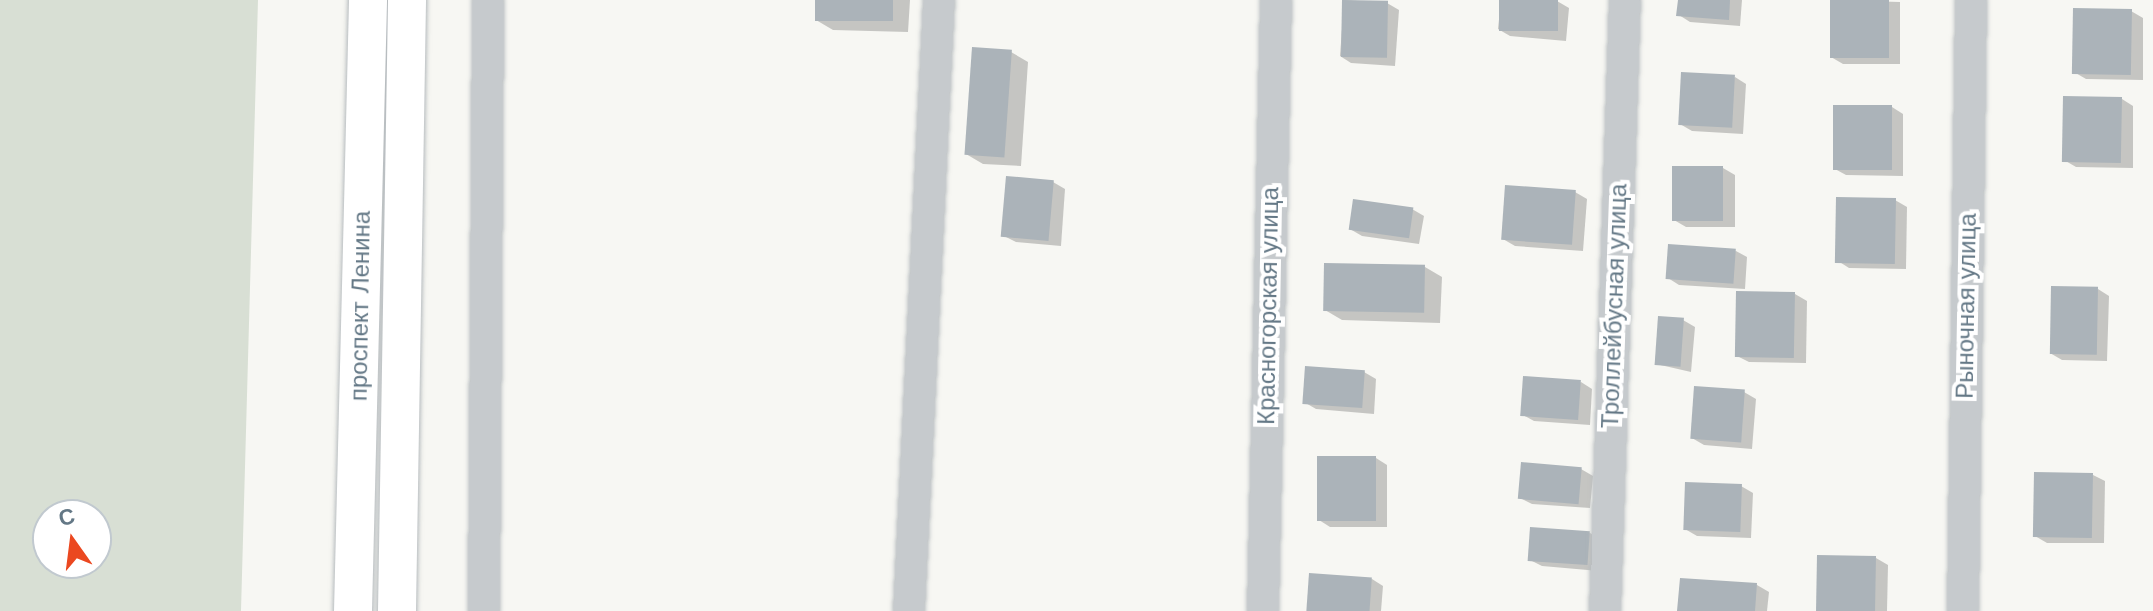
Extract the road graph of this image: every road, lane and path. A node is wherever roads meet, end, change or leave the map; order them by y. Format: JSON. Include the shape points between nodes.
{"nodes":[{"id":1,"x":368,"y":0,"type":"edge"},
{"id":2,"x":407,"y":0,"type":"edge"},
{"id":3,"x":488,"y":0,"type":"edge"},
{"id":4,"x":939,"y":0,"type":"edge"},
{"id":5,"x":1276,"y":0,"type":"edge"},
{"id":6,"x":1625,"y":0,"type":"edge"},
{"id":7,"x":1971,"y":0,"type":"edge"},
{"id":8,"x":353,"y":611,"type":"edge"},
{"id":9,"x":397,"y":611,"type":"edge"},
{"id":10,"x":484,"y":611,"type":"edge"},
{"id":11,"x":909,"y":611,"type":"edge"},
{"id":12,"x":1263,"y":611,"type":"edge"},
{"id":13,"x":1605,"y":611,"type":"edge"},
{"id":14,"x":1963,"y":611,"type":"edge"}],
"edges":[{"from":1,"to":8,"type":"main road","name":"проспект Ленина"},
{"from":2,"to":9,"type":"main road"},
{"from":3,"to":10,"type":"street"},
{"from":4,"to":11,"type":"street"},
{"from":5,"to":12,"type":"street","name":"Красногорская улица"},
{"from":6,"to":13,"type":"street","name":"Троллейбусная улица"},
{"from":7,"to":14,"type":"street","name":"Рыночная улица"}]}
